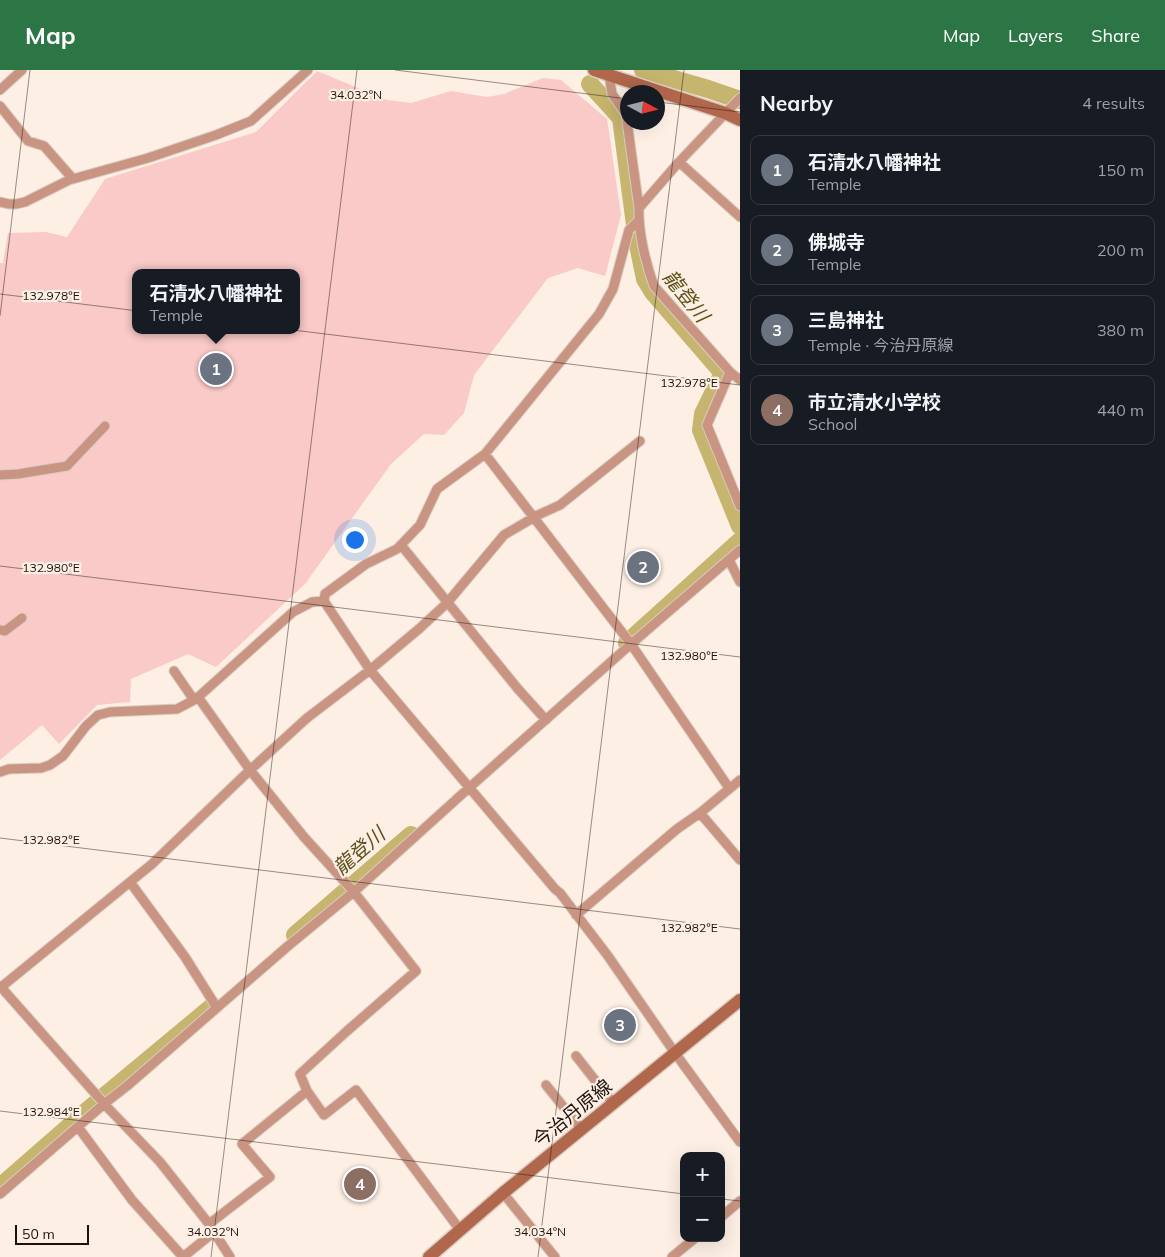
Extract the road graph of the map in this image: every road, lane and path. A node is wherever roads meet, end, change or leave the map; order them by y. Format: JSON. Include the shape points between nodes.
{"nodes":[{"id":1,"x":22,"y":70,"type":"edge"},
{"id":2,"x":308,"y":70,"type":"edge"},
{"id":3,"x":594,"y":70,"type":"edge"},
{"id":4,"x":609,"y":75,"type":"junction"},
{"id":5,"x":0,"y":90,"type":"edge"},
{"id":6,"x":740,"y":98,"type":"edge"},
{"id":7,"x":0,"y":106,"type":"edge"},
{"id":8,"x":728,"y":110,"type":"junction"},
{"id":9,"x":740,"y":120,"type":"edge"},
{"id":10,"x":679,"y":162,"type":"junction"},
{"id":11,"x":73,"y":179,"type":"junction"},
{"id":12,"x":0,"y":202,"type":"edge"},
{"id":13,"x":639,"y":208,"type":"junction"},
{"id":14,"x":740,"y":217,"type":"edge"},
{"id":15,"x":638,"y":220,"type":"junction"},
{"id":16,"x":730,"y":372,"type":"junction"},
{"id":17,"x":740,"y":380,"type":"edge"},
{"id":18,"x":105,"y":426,"type":"dead end"},
{"id":19,"x":640,"y":441,"type":"dead end"},
{"id":20,"x":485,"y":454,"type":"junction"},
{"id":21,"x":0,"y":475,"type":"edge"},
{"id":22,"x":740,"y":506,"type":"edge"},
{"id":23,"x":534,"y":518,"type":"junction"},
{"id":24,"x":401,"y":545,"type":"junction"},
{"id":25,"x":740,"y":550,"type":"edge"},
{"id":26,"x":729,"y":560,"type":"junction"},
{"id":27,"x":740,"y":582,"type":"edge"},
{"id":28,"x":324,"y":601,"type":"junction"},
{"id":29,"x":447,"y":603,"type":"junction"},
{"id":30,"x":22,"y":618,"type":"dead end"},
{"id":31,"x":0,"y":630,"type":"edge"},
{"id":32,"x":631,"y":644,"type":"junction"},
{"id":33,"x":370,"y":670,"type":"junction"},
{"id":34,"x":174,"y":671,"type":"dead end"},
{"id":35,"x":196,"y":699,"type":"junction"},
{"id":36,"x":545,"y":719,"type":"junction"},
{"id":37,"x":250,"y":770,"type":"junction"},
{"id":38,"x":0,"y":772,"type":"edge"},
{"id":39,"x":740,"y":780,"type":"edge"},
{"id":40,"x":470,"y":787,"type":"junction"},
{"id":41,"x":729,"y":788,"type":"junction"},
{"id":42,"x":700,"y":813,"type":"junction"},
{"id":43,"x":740,"y":860,"type":"edge"},
{"id":44,"x":130,"y":882,"type":"junction"},
{"id":45,"x":354,"y":892,"type":"junction"},
{"id":46,"x":576,"y":915,"type":"junction"},
{"id":47,"x":0,"y":987,"type":"edge"},
{"id":48,"x":740,"y":1000,"type":"edge"},
{"id":49,"x":217,"y":1008,"type":"junction"},
{"id":50,"x":676,"y":1053,"type":"junction"},
{"id":51,"x":576,"y":1056,"type":"dead end"},
{"id":52,"x":546,"y":1086,"type":"dead end"},
{"id":53,"x":307,"y":1091,"type":"junction"},
{"id":54,"x":613,"y":1103,"type":"junction"},
{"id":55,"x":104,"y":1104,"type":"junction"},
{"id":56,"x":78,"y":1127,"type":"junction"},
{"id":57,"x":582,"y":1130,"type":"junction"},
{"id":58,"x":740,"y":1142,"type":"edge"},
{"id":59,"x":504,"y":1193,"type":"junction"},
{"id":60,"x":0,"y":1194,"type":"edge"},
{"id":61,"x":740,"y":1202,"type":"edge"},
{"id":62,"x":725,"y":1214,"type":"edge"},
{"id":63,"x":212,"y":1228,"type":"junction"},
{"id":64,"x":460,"y":1230,"type":"junction"},
{"id":65,"x":690,"y":1242,"type":"edge"},
{"id":66,"x":183,"y":1257,"type":"edge"},
{"id":67,"x":230,"y":1257,"type":"edge"},
{"id":68,"x":429,"y":1257,"type":"edge"},
{"id":69,"x":555,"y":1257,"type":"edge"},
{"id":70,"x":672,"y":1257,"type":"edge"}],
"edges":[{"from":1,"to":5,"type":"street"},
{"from":2,"to":11,"type":"street","via":[[251,121],[148,158]]},
{"from":3,"to":4,"type":"main road"},
{"from":4,"to":8,"type":"main road"},
{"from":4,"to":13,"type":"street","via":[[612,94],[626,114]]},
{"from":6,"to":8,"type":"street"},
{"from":7,"to":11,"type":"street","via":[[28,141],[44,146]]},
{"from":8,"to":9,"type":"main road"},
{"from":8,"to":10,"type":"street"},
{"from":10,"to":13,"type":"street"},
{"from":10,"to":14,"type":"street"},
{"from":11,"to":12,"type":"street","via":[[25,202]]},
{"from":13,"to":15,"type":"street"},
{"from":15,"to":16,"type":"street","via":[[654,286]]},
{"from":15,"to":20,"type":"street","via":[[628,230],[612,289],[599,314]]},
{"from":16,"to":17,"type":"street"},
{"from":16,"to":22,"type":"street","via":[[706,425]]},
{"from":18,"to":21,"type":"street","via":[[67,466]]},
{"from":19,"to":23,"type":"street","via":[[560,505]]},
{"from":20,"to":23,"type":"street"},
{"from":20,"to":24,"type":"street","via":[[437,489],[420,525]]},
{"from":23,"to":29,"type":"street","via":[[504,536]]},
{"from":23,"to":32,"type":"street"},
{"from":24,"to":28,"type":"street","via":[[366,564],[325,594]]},
{"from":24,"to":29,"type":"street"},
{"from":25,"to":26,"type":"street"},
{"from":26,"to":27,"type":"street"},
{"from":26,"to":32,"type":"street"},
{"from":28,"to":33,"type":"street"},
{"from":28,"to":35,"type":"street","via":[[312,602],[293,612]]},
{"from":29,"to":33,"type":"street"},
{"from":29,"to":36,"type":"street"},
{"from":30,"to":31,"type":"street","via":[[5,631]]},
{"from":32,"to":36,"type":"street"},
{"from":32,"to":41,"type":"street"},
{"from":33,"to":37,"type":"street","via":[[307,718]]},
{"from":33,"to":40,"type":"street"},
{"from":34,"to":35,"type":"street"},
{"from":35,"to":37,"type":"street"},
{"from":35,"to":38,"type":"street","via":[[177,709],[110,712],[98,716],[63,756],[50,764],[41,768]]},
{"from":36,"to":40,"type":"street"},
{"from":37,"to":44,"type":"street"},
{"from":37,"to":45,"type":"street"},
{"from":39,"to":41,"type":"street"},
{"from":40,"to":45,"type":"street"},
{"from":40,"to":46,"type":"street"},
{"from":41,"to":42,"type":"street"},
{"from":42,"to":43,"type":"street"},
{"from":42,"to":46,"type":"street"},
{"from":44,"to":47,"type":"street"},
{"from":44,"to":49,"type":"street","via":[[185,957]]},
{"from":45,"to":49,"type":"street"},
{"from":45,"to":53,"type":"street","via":[[416,971],[300,1074]]},
{"from":46,"to":50,"type":"street"},
{"from":47,"to":55,"type":"street"},
{"from":48,"to":50,"type":"main road","name":"今治丹原線"},
{"from":49,"to":55,"type":"street"},
{"from":50,"to":54,"type":"main road","name":"今治丹原線"},
{"from":50,"to":58,"type":"street"},
{"from":51,"to":54,"type":"street"},
{"from":52,"to":57,"type":"street"},
{"from":53,"to":63,"type":"street","via":[[242,1144],[270,1177]]},
{"from":53,"to":64,"type":"street","via":[[324,1115],[356,1090]]},
{"from":54,"to":57,"type":"main road","name":"今治丹原線"},
{"from":55,"to":56,"type":"street"},
{"from":55,"to":63,"type":"street","via":[[160,1162]]},
{"from":56,"to":60,"type":"street"},
{"from":56,"to":66,"type":"street","via":[[132,1200]]},
{"from":57,"to":59,"type":"main road","name":"今治丹原線"},
{"from":59,"to":64,"type":"main road","name":"今治丹原線"},
{"from":59,"to":69,"type":"street"},
{"from":61,"to":62,"type":"street"},
{"from":63,"to":66,"type":"street"},
{"from":63,"to":67,"type":"street"},
{"from":64,"to":68,"type":"main road","name":"今治丹原線"},
{"from":65,"to":70,"type":"street"}]}
